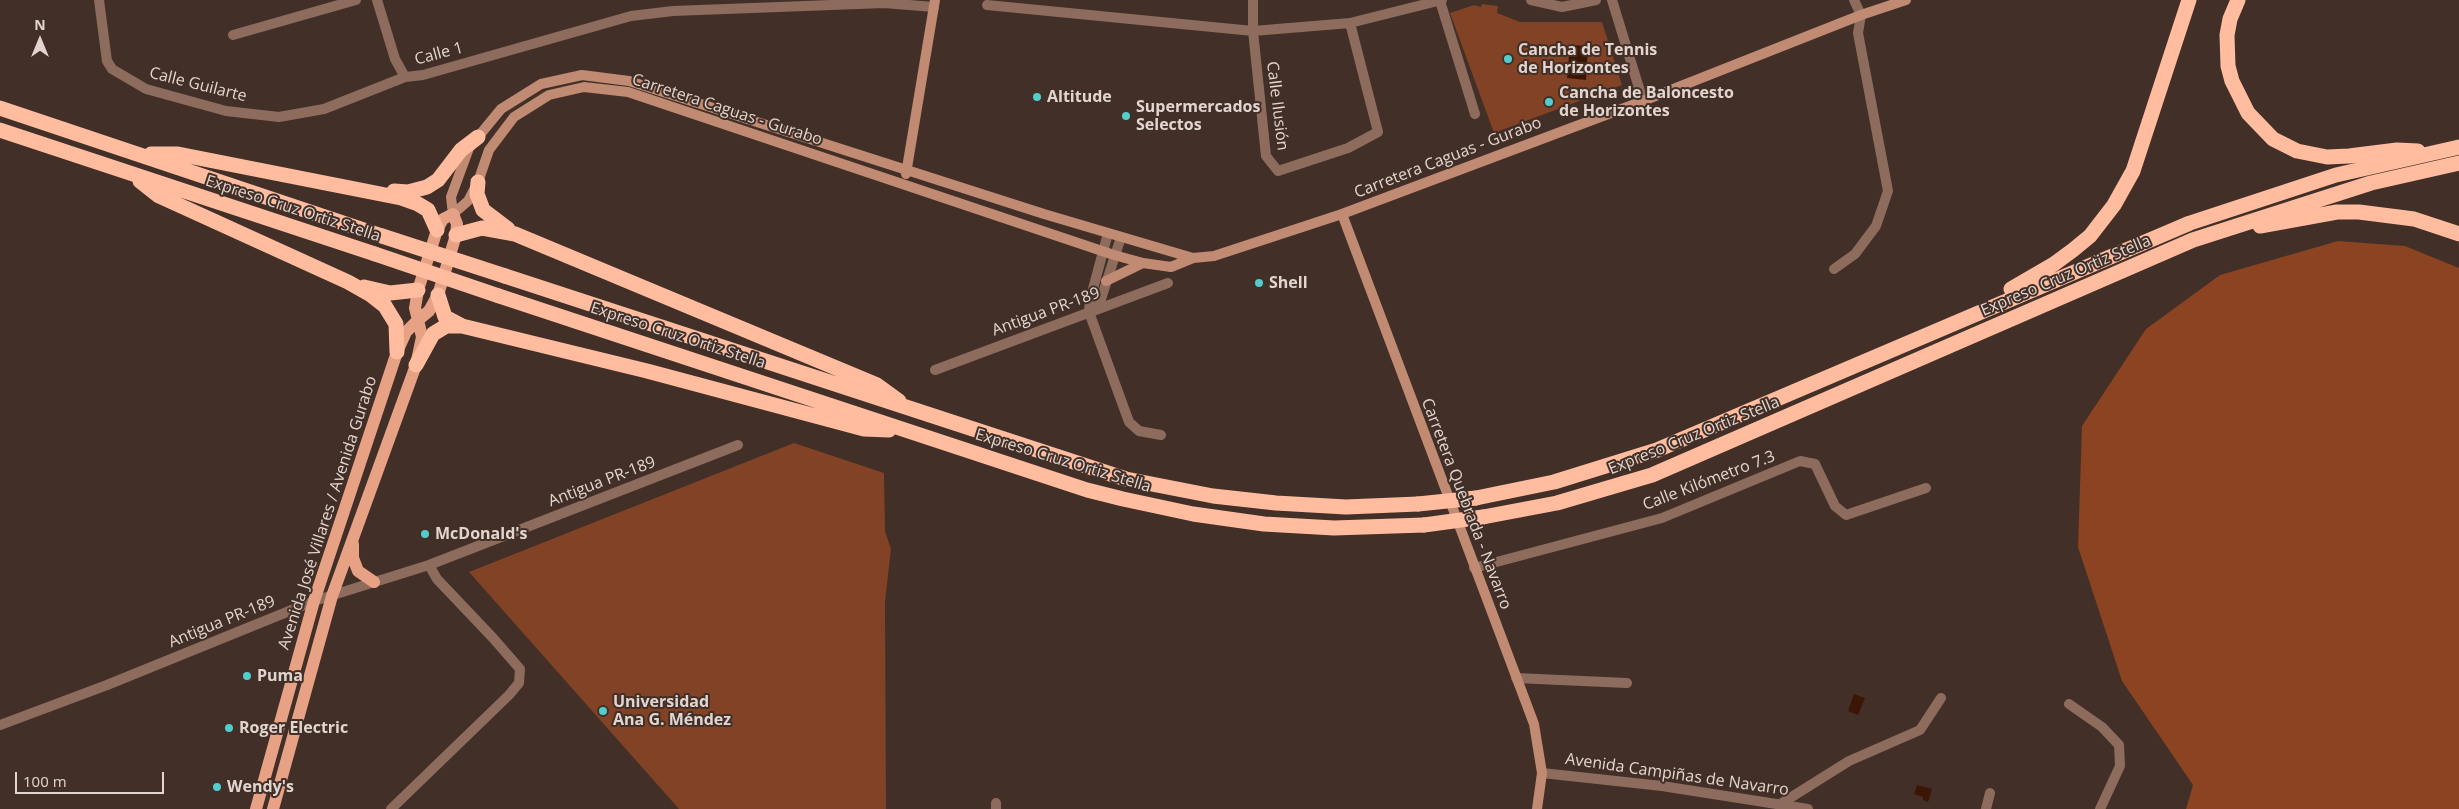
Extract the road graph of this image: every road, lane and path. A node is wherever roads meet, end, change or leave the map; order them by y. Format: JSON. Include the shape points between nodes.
{"nodes":[{"id":1,"x":99,"y":0,"type":"edge"},
{"id":2,"x":356,"y":0,"type":"edge"},
{"id":3,"x":378,"y":0,"type":"edge"},
{"id":4,"x":1253,"y":0,"type":"edge"},
{"id":5,"x":1441,"y":0,"type":"edge"},
{"id":6,"x":1531,"y":0,"type":"edge"},
{"id":7,"x":1596,"y":0,"type":"edge"},
{"id":8,"x":1612,"y":0,"type":"edge"},
{"id":9,"x":1854,"y":0,"type":"edge"},
{"id":10,"x":1906,"y":0,"type":"edge"},
{"id":11,"x":2189,"y":0,"type":"edge"},
{"id":12,"x":2238,"y":0,"type":"edge"},
{"id":13,"x":775,"y":4,"type":"edge"},
{"id":14,"x":935,"y":4,"type":"edge"},
{"id":15,"x":987,"y":5,"type":"dead end"},
{"id":16,"x":1860,"y":15,"type":"junction"},
{"id":17,"x":1350,"y":23,"type":"junction"},
{"id":18,"x":1253,"y":31,"type":"junction"},
{"id":19,"x":233,"y":35,"type":"dead end"},
{"id":20,"x":405,"y":77,"type":"junction"},
{"id":21,"x":1643,"y":101,"type":"junction"},
{"id":22,"x":0,"y":108,"type":"edge"},
{"id":23,"x":1476,"y":114,"type":"dead end"},
{"id":24,"x":0,"y":130,"type":"edge"},
{"id":25,"x":478,"y":137,"type":"junction"},
{"id":26,"x":2459,"y":147,"type":"edge"},
{"id":27,"x":2432,"y":152,"type":"junction"},
{"id":28,"x":137,"y":154,"type":"junction"},
{"id":29,"x":2459,"y":163,"type":"edge"},
{"id":30,"x":907,"y":169,"type":"junction"},
{"id":31,"x":131,"y":174,"type":"junction"},
{"id":32,"x":478,"y":182,"type":"junction"},
{"id":33,"x":904,"y":184,"type":"junction"},
{"id":34,"x":374,"y":192,"type":"junction"},
{"id":35,"x":453,"y":214,"type":"junction"},
{"id":36,"x":1342,"y":214,"type":"junction"},
{"id":37,"x":2236,"y":225,"type":"junction"},
{"id":38,"x":437,"y":230,"type":"junction"},
{"id":39,"x":1108,"y":233,"type":"junction"},
{"id":40,"x":516,"y":234,"type":"junction"},
{"id":41,"x":2459,"y":234,"type":"edge"},
{"id":42,"x":456,"y":235,"type":"junction"},
{"id":43,"x":1121,"y":237,"type":"junction"},
{"id":44,"x":1103,"y":251,"type":"junction"},
{"id":45,"x":1114,"y":255,"type":"junction"},
{"id":46,"x":1193,"y":258,"type":"junction"},
{"id":47,"x":1143,"y":263,"type":"junction"},
{"id":48,"x":1834,"y":269,"type":"dead end"},
{"id":49,"x":1106,"y":281,"type":"junction"},
{"id":50,"x":348,"y":282,"type":"junction"},
{"id":51,"x":1168,"y":283,"type":"dead end"},
{"id":52,"x":418,"y":290,"type":"junction"},
{"id":53,"x":438,"y":295,"type":"junction"},
{"id":54,"x":1089,"y":312,"type":"junction"},
{"id":55,"x":418,"y":320,"type":"junction"},
{"id":56,"x":462,"y":326,"type":"junction"},
{"id":57,"x":1936,"y":331,"type":"junction"},
{"id":58,"x":397,"y":352,"type":"junction"},
{"id":59,"x":416,"y":365,"type":"junction"},
{"id":60,"x":935,"y":370,"type":"dead end"},
{"id":61,"x":908,"y":408,"type":"junction"},
{"id":62,"x":906,"y":430,"type":"junction"},
{"id":63,"x":1161,"y":435,"type":"dead end"},
{"id":64,"x":738,"y":445,"type":"dead end"},
{"id":65,"x":1926,"y":488,"type":"dead end"},
{"id":66,"x":352,"y":537,"type":"junction"},
{"id":67,"x":429,"y":565,"type":"junction"},
{"id":68,"x":1474,"y":568,"type":"junction"},
{"id":69,"x":374,"y":582,"type":"junction"},
{"id":70,"x":332,"y":596,"type":"junction"},
{"id":71,"x":314,"y":601,"type":"junction"},
{"id":72,"x":1516,"y":678,"type":"junction"},
{"id":73,"x":1627,"y":683,"type":"dead end"},
{"id":74,"x":1941,"y":698,"type":"dead end"},
{"id":75,"x":2068,"y":704,"type":"dead end"},
{"id":76,"x":0,"y":725,"type":"edge"},
{"id":77,"x":1542,"y":773,"type":"junction"},
{"id":78,"x":1990,"y":793,"type":"dead end"},
{"id":79,"x":1782,"y":803,"type":"junction"},
{"id":80,"x":1763,"y":805,"type":"edge"},
{"id":81,"x":256,"y":809,"type":"edge"},
{"id":82,"x":273,"y":809,"type":"edge"},
{"id":83,"x":391,"y":809,"type":"edge"},
{"id":84,"x":1537,"y":809,"type":"edge"},
{"id":85,"x":1808,"y":809,"type":"edge"},
{"id":86,"x":1986,"y":809,"type":"edge"},
{"id":87,"x":2100,"y":809,"type":"edge"}],
"edges":[{"from":1,"to":20,"type":"street","name":"Calle Guilarte","via":[[107,61],[112,69],[146,89],[226,111],[279,117],[324,109]]},
{"from":2,"to":19,"type":"street"},
{"from":3,"to":20,"type":"street","name":"Calle 1","via":[[395,59]]},
{"from":4,"to":18,"type":"street","name":"Calle Ilusión"},
{"from":5,"to":17,"type":"street"},
{"from":5,"to":23,"type":"street"},
{"from":6,"to":7,"type":"street","via":[[1562,7]]},
{"from":8,"to":21,"type":"street"},
{"from":9,"to":16,"type":"street"},
{"from":10,"to":16,"type":"main road","name":"Carretera Caguas - Gurabo"},
{"from":11,"to":57,"type":"highway","via":[[2133,171],[2101,222],[2090,236],[2054,264],[2003,293],[1960,312]]},
{"from":12,"to":27,"type":"highway","via":[[2230,19],[2228,66],[2248,113],[2273,139],[2297,150],[2327,157],[2397,150]]},
{"from":13,"to":14,"type":"street","name":"Calle 1"},
{"from":13,"to":20,"type":"street","name":"Calle 1","via":[[632,16],[423,75]]},
{"from":14,"to":30,"type":"main road"},
{"from":15,"to":18,"type":"street"},
{"from":16,"to":21,"type":"main road","name":"Carretera Caguas - Gurabo"},
{"from":16,"to":48,"type":"street","via":[[1858,33],[1888,191],[1876,226],[1856,254]]},
{"from":17,"to":18,"type":"street"},
{"from":17,"to":18,"type":"street","name":"Calle Ilusión","via":[[1378,132],[1348,148],[1278,171],[1266,156]]},
{"from":21,"to":36,"type":"main road","name":"Carretera Caguas - Gurabo"},
{"from":22,"to":28,"type":"highway","name":"Expreso Cruz Ortiz Stella"},
{"from":24,"to":31,"type":"highway","name":"Expreso Cruz Ortiz Stella"},
{"from":25,"to":30,"type":"main road","name":"Carretera Caguas - Gurabo","via":[[502,109],[541,84],[582,75],[629,81]]},
{"from":25,"to":34,"type":"highway","via":[[461,150],[443,174],[427,187],[408,192]]},
{"from":25,"to":35,"type":"main road","name":"Carretera Caguas - Gurabo","via":[[469,148],[451,197]]},
{"from":26,"to":27,"type":"highway","name":"Expreso Cruz Ortiz Stella"},
{"from":27,"to":57,"type":"highway","name":"Expreso Cruz Ortiz Stella","via":[[2336,175],[2190,223]]},
{"from":28,"to":34,"type":"highway","via":[[178,154]]},
{"from":28,"to":61,"type":"highway","name":"Expreso Cruz Ortiz Stella","bridge":true},
{"from":29,"to":37,"type":"highway","name":"Expreso Cruz Ortiz Stella","via":[[2371,183]]},
{"from":30,"to":33,"type":"main road"},
{"from":30,"to":39,"type":"main road","name":"Carretera Caguas - Gurabo"},
{"from":31,"to":50,"type":"highway","via":[[159,196]]},
{"from":31,"to":62,"type":"highway","name":"Expreso Cruz Ortiz Stella","bridge":true},
{"from":32,"to":33,"type":"main road","name":"Carretera Caguas - Gurabo","via":[[489,150],[514,117],[549,95],[584,87],[628,92]]},
{"from":32,"to":35,"type":"main road","name":"Carretera Caguas - Gurabo","via":[[468,201]]},
{"from":32,"to":40,"type":"highway","via":[[477,194],[483,210]]},
{"from":33,"to":44,"type":"main road","name":"Carretera Caguas - Gurabo"},
{"from":34,"to":38,"type":"highway","via":[[418,204],[428,210]]},
{"from":35,"to":38,"type":"main road","name":"Avenida José Villares / Avenida Gurabo","via":[[443,219]]},
{"from":35,"to":42,"type":"main road","name":"Avenida José Villares / Avenida Gurabo","via":[[457,224]]},
{"from":36,"to":46,"type":"main road","name":"Carretera Caguas - Gurabo","via":[[1214,256]]},
{"from":36,"to":68,"type":"main road","name":"Carretera Quebrada - Navarro"},
{"from":37,"to":41,"type":"highway","via":[[2264,226],[2359,212],[2414,219]]},
{"from":37,"to":62,"type":"highway","name":"Expreso Cruz Ortiz Stella","bridge":true,"via":[[2140,262],[1652,475],[1557,503],[1483,517],[1424,525],[1302,527],[1193,514],[1088,490]]},
{"from":38,"to":52,"type":"main road","name":"Avenida José Villares / Avenida Gurabo"},
{"from":39,"to":43,"type":"main road","name":"Carretera Caguas - Gurabo"},
{"from":39,"to":44,"type":"street"},
{"from":40,"to":42,"type":"highway","via":[[482,228]]},
{"from":40,"to":61,"type":"highway","via":[[877,385]]},
{"from":42,"to":53,"type":"main road","name":"Avenida José Villares / Avenida Gurabo"},
{"from":43,"to":45,"type":"street"},
{"from":43,"to":46,"type":"main road","name":"Carretera Caguas - Gurabo"},
{"from":44,"to":45,"type":"main road","name":"Carretera Caguas - Gurabo"},
{"from":44,"to":54,"type":"street"},
{"from":45,"to":47,"type":"main road","name":"Carretera Caguas - Gurabo"},
{"from":45,"to":49,"type":"street"},
{"from":46,"to":47,"type":"main road","name":"Carretera Caguas - Gurabo","via":[[1170,267]]},
{"from":47,"to":49,"type":"main road"},
{"from":49,"to":54,"type":"street","via":[[1101,299]]},
{"from":50,"to":52,"type":"highway","via":[[390,293]]},
{"from":50,"to":58,"type":"highway","via":[[385,306],[392,315],[398,335]]},
{"from":51,"to":54,"type":"street","name":"Antigua PR-189"},
{"from":52,"to":55,"type":"main road","name":"Avenida José Villares / Avenida Gurabo","via":[[415,308]]},
{"from":53,"to":55,"type":"main road","name":"Avenida José Villares / Avenida Gurabo","via":[[429,311]]},
{"from":53,"to":56,"type":"highway","via":[[444,317]]},
{"from":54,"to":60,"type":"street","name":"Antigua PR-189"},
{"from":54,"to":63,"type":"street","via":[[1129,422],[1139,431]]},
{"from":55,"to":58,"type":"main road","name":"Avenida José Villares / Avenida Gurabo","via":[[406,332]]},
{"from":55,"to":59,"type":"main road","name":"Avenida José Villares / Avenida Gurabo","via":[[422,337]]},
{"from":56,"to":59,"type":"highway","via":[[446,326],[433,334]]},
{"from":56,"to":62,"type":"highway","via":[[864,429]]},
{"from":57,"to":61,"type":"highway","name":"Expreso Cruz Ortiz Stella","bridge":true,"via":[[1657,450],[1554,482],[1476,498],[1418,504],[1308,506],[1187,492],[1093,469]]},
{"from":58,"to":71,"type":"main road","name":"Avenida José Villares / Avenida Gurabo"},
{"from":59,"to":66,"type":"main road","name":"Avenida José Villares / Avenida Gurabo"},
{"from":64,"to":67,"type":"street","name":"Antigua PR-189"},
{"from":65,"to":68,"type":"street","name":"Calle Kilómetro 7.3","via":[[1846,515],[1835,506],[1815,464],[1800,461],[1662,518]]},
{"from":66,"to":69,"type":"main road","via":[[353,558],[358,571]]},
{"from":66,"to":70,"type":"main road","name":"Avenida José Villares / Avenida Gurabo"},
{"from":67,"to":69,"type":"street","name":"Antigua PR-189"},
{"from":67,"to":83,"type":"street","via":[[436,579],[520,669],[519,683]]},
{"from":68,"to":72,"type":"main road","name":"Carretera Quebrada - Navarro"},
{"from":69,"to":70,"type":"street","name":"Antigua PR-189"},
{"from":70,"to":71,"type":"street","name":"Antigua PR-189"},
{"from":70,"to":82,"type":"main road","name":"Avenida José Villares / Avenida Gurabo"},
{"from":71,"to":76,"type":"street","name":"Antigua PR-189"},
{"from":71,"to":81,"type":"main road","name":"Avenida José Villares / Avenida Gurabo"},
{"from":72,"to":73,"type":"street"},
{"from":72,"to":77,"type":"main road","name":"Carretera Quebrada - Navarro","via":[[1534,724]]},
{"from":74,"to":79,"type":"street","via":[[1920,730],[1849,761]]},
{"from":75,"to":87,"type":"street","via":[[2102,727],[2119,744],[2120,766]]},
{"from":77,"to":80,"type":"street","name":"Avenida Campiñas de Navarro","via":[[1662,786]]},
{"from":77,"to":84,"type":"main road","name":"Carretera Quebrada - Navarro"},
{"from":78,"to":86,"type":"street"},
{"from":79,"to":80,"type":"street","name":"Avenida Campiñas de Navarro"},
{"from":79,"to":85,"type":"street","name":"Avenida Campiñas de Navarro"}]}
